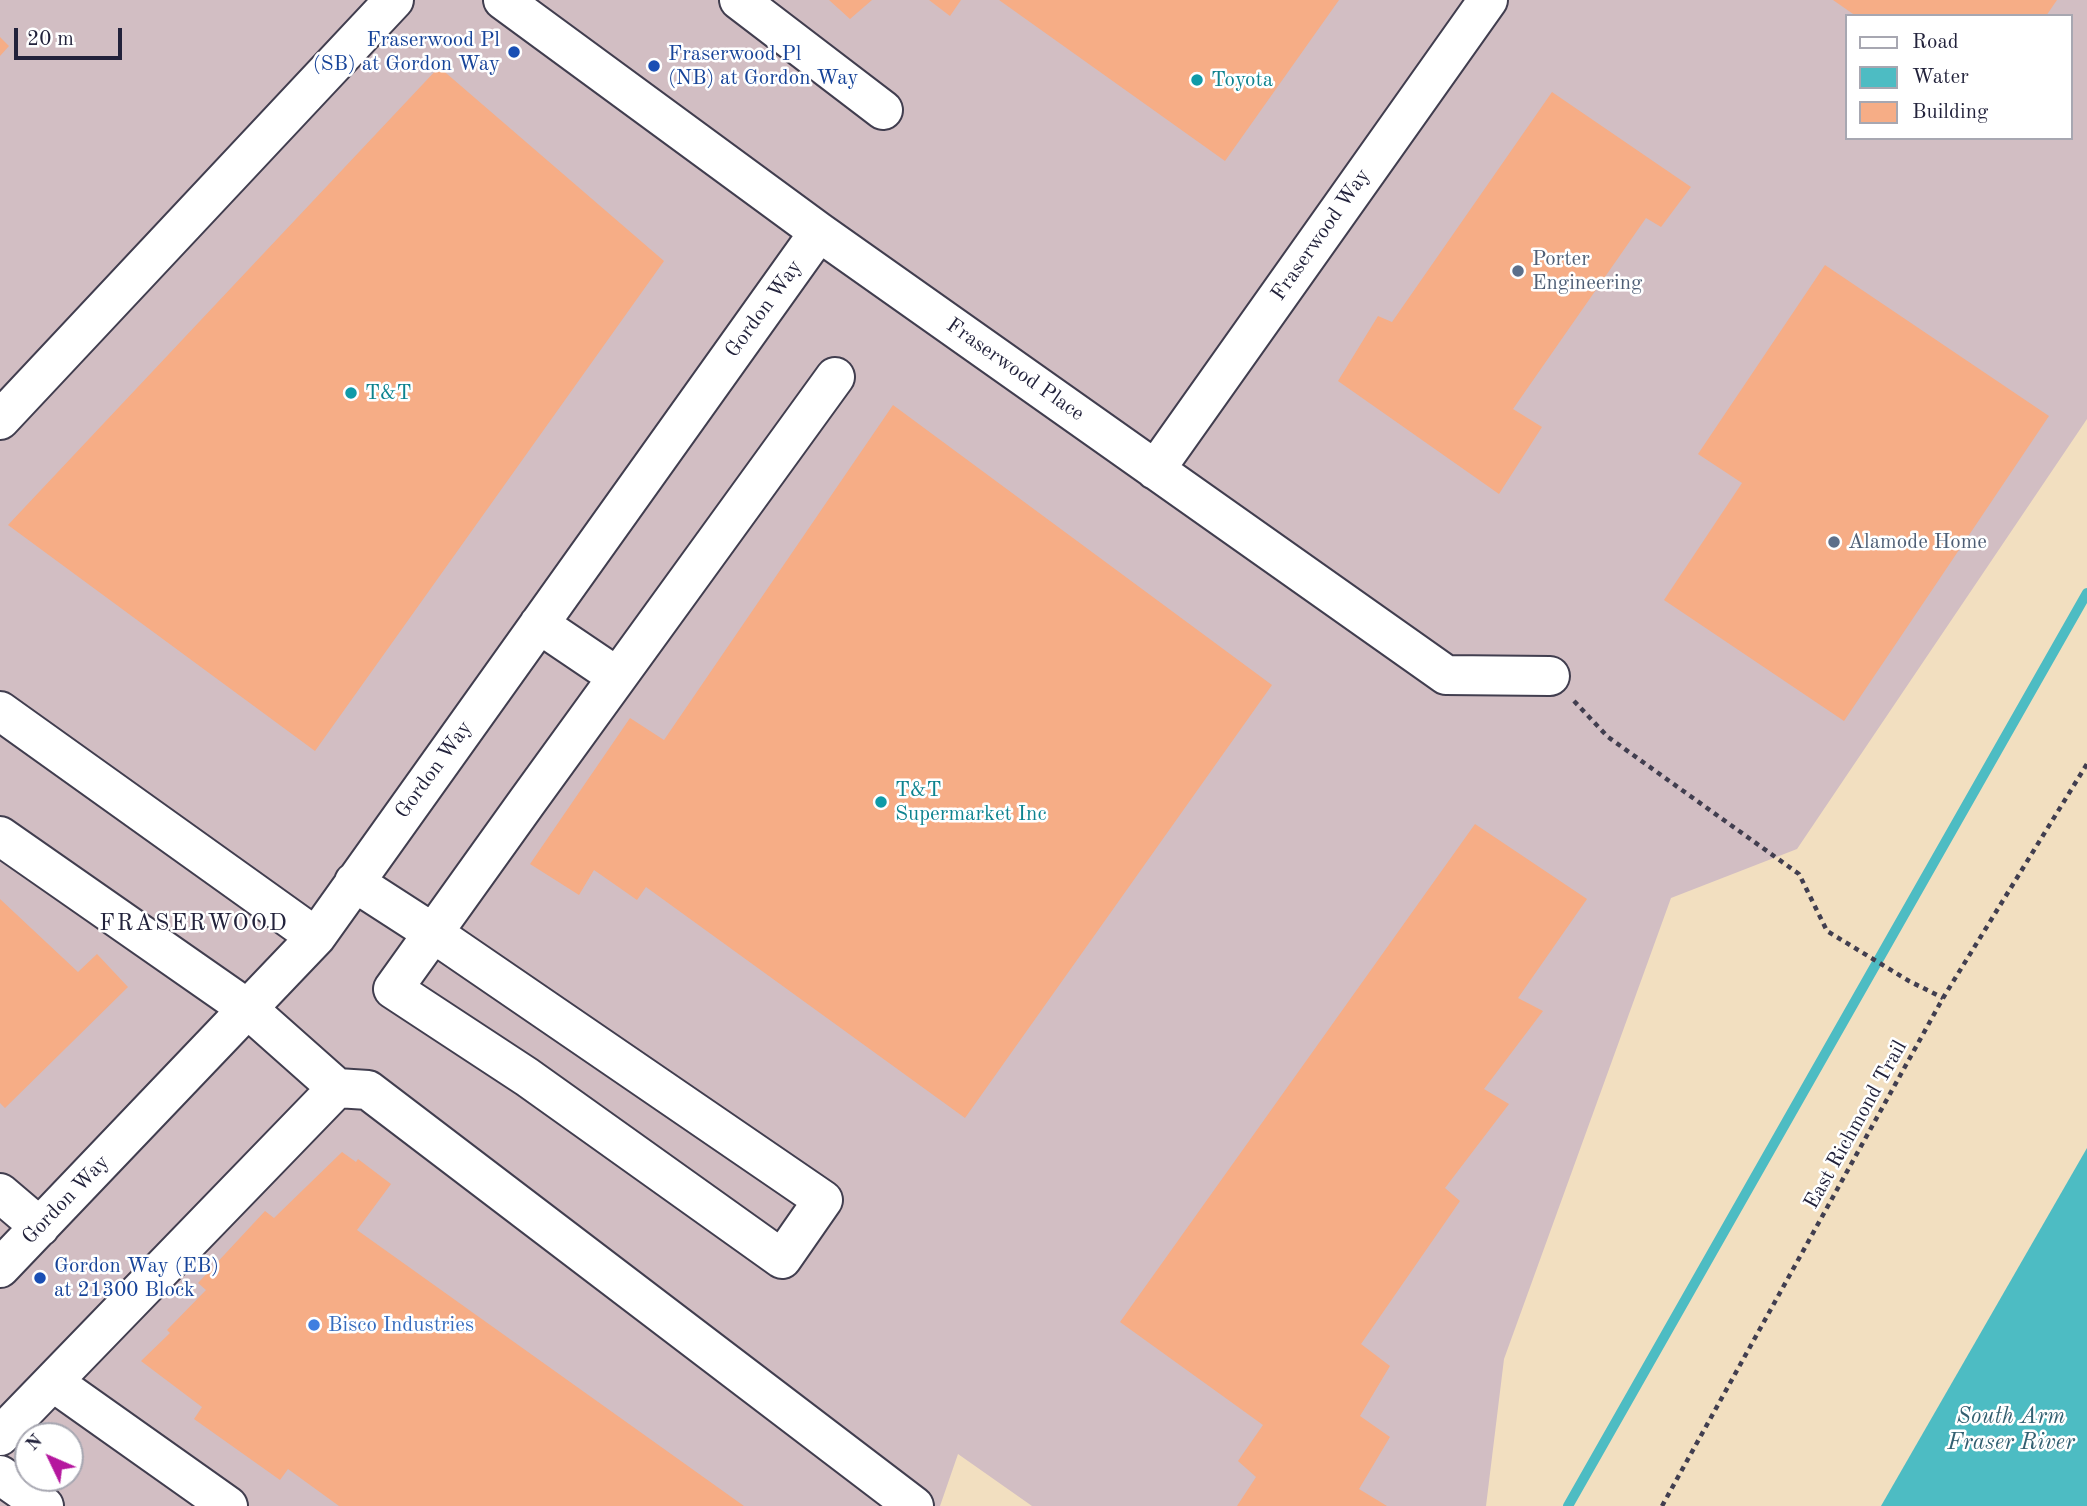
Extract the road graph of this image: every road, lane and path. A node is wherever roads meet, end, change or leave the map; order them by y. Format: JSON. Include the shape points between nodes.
{"nodes":[{"id":1,"x":394,"y":0,"type":"edge"},
{"id":2,"x":503,"y":0,"type":"edge"},
{"id":3,"x":738,"y":0,"type":"edge"},
{"id":4,"x":1488,"y":0,"type":"edge"},
{"id":5,"x":883,"y":110,"type":"dead end"},
{"id":6,"x":819,"y":232,"type":"junction"},
{"id":7,"x":835,"y":377,"type":"dead end"},
{"id":8,"x":0,"y":420,"type":"edge"},
{"id":9,"x":1155,"y":470,"type":"junction"},
{"id":10,"x":539,"y":624,"type":"junction"},
{"id":11,"x":616,"y":676,"type":"junction"},
{"id":12,"x":1550,"y":676,"type":"joint"},
{"id":13,"x":0,"y":711,"type":"edge"},
{"id":14,"x":2087,"y":764,"type":"edge"},
{"id":15,"x":0,"y":836,"type":"edge"},
{"id":16,"x":354,"y":882,"type":"junction"},
{"id":17,"x":433,"y":933,"type":"junction"},
{"id":18,"x":316,"y":937,"type":"junction"},
{"id":19,"x":1944,"y":998,"type":"junction"},
{"id":20,"x":248,"y":1009,"type":"junction"},
{"id":21,"x":337,"y":1087,"type":"junction"},
{"id":22,"x":0,"y":1193,"type":"edge"},
{"id":23,"x":40,"y":1227,"type":"junction"},
{"id":24,"x":0,"y":1268,"type":"edge"},
{"id":25,"x":53,"y":1381,"type":"junction"},
{"id":26,"x":2,"y":1431,"type":"edge"},
{"id":27,"x":0,"y":1475,"type":"edge"},
{"id":28,"x":895,"y":1499,"type":"edge"},
{"id":29,"x":44,"y":1506,"type":"edge"},
{"id":30,"x":228,"y":1506,"type":"edge"},
{"id":31,"x":1662,"y":1506,"type":"edge"}],
"edges":[{"from":1,"to":8,"type":"street"},
{"from":2,"to":6,"type":"street","name":"Fraserwood Place"},
{"from":3,"to":5,"type":"street"},
{"from":4,"to":9,"type":"street","name":"Fraserwood Way"},
{"from":6,"to":9,"type":"street","name":"Fraserwood Place"},
{"from":6,"to":10,"type":"street","name":"Gordon Way"},
{"from":7,"to":11,"type":"street"},
{"from":9,"to":12,"type":"street","name":"Fraserwood Place","via":[[1446,675]]},
{"from":10,"to":11,"type":"street"},
{"from":10,"to":16,"type":"street","name":"Gordon Way"},
{"from":11,"to":17,"type":"street"},
{"from":12,"to":19,"type":"path","via":[[1608,737],[1799,874],[1827,931]]},
{"from":13,"to":18,"type":"street"},
{"from":14,"to":19,"type":"path","name":"East Richmond Trail"},
{"from":15,"to":20,"type":"street"},
{"from":16,"to":17,"type":"street"},
{"from":16,"to":18,"type":"street","name":"Gordon Way"},
{"from":17,"to":17,"type":"street","via":[[393,989],[527,1077],[782,1259],[823,1200]]},
{"from":18,"to":20,"type":"street","name":"Gordon Way"},
{"from":19,"to":31,"type":"path","name":"East Richmond Trail"},
{"from":20,"to":21,"type":"street"},
{"from":20,"to":23,"type":"street","name":"Gordon Way"},
{"from":21,"to":25,"type":"street"},
{"from":21,"to":28,"type":"street","via":[[368,1090]]},
{"from":22,"to":23,"type":"street"},
{"from":23,"to":24,"type":"street","name":"Gordon Way"},
{"from":25,"to":26,"type":"street"},
{"from":25,"to":30,"type":"street"},
{"from":27,"to":29,"type":"street"}]}
